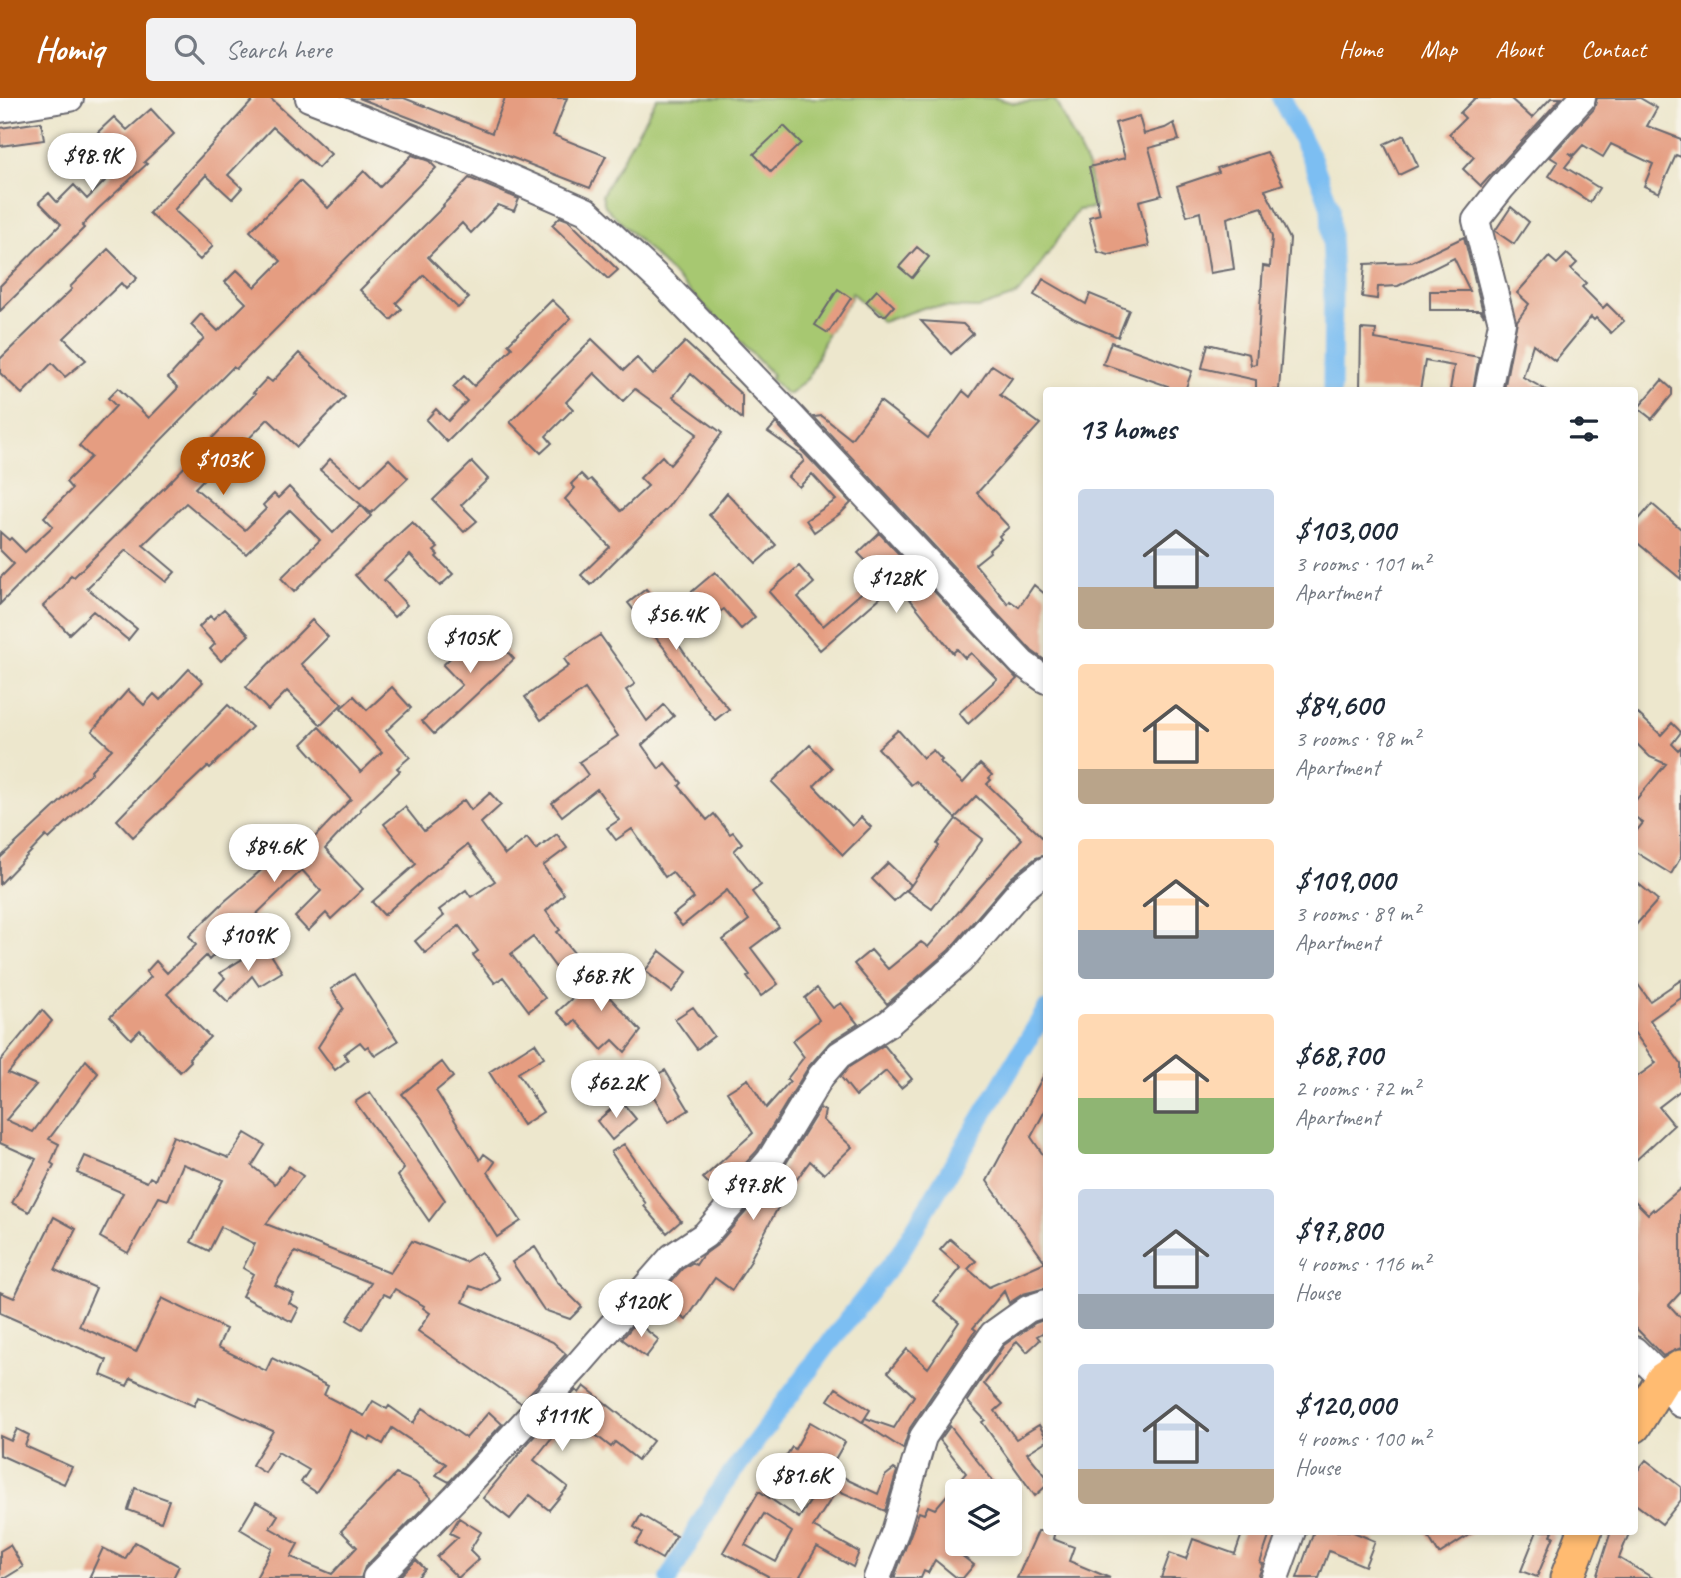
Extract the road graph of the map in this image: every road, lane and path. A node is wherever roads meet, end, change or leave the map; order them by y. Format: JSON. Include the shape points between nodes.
{"nodes":[{"id":1,"x":70,"y":98,"type":"edge"},
{"id":2,"x":309,"y":98,"type":"edge"},
{"id":3,"x":1582,"y":98,"type":"edge"},
{"id":4,"x":0,"y":109,"type":"edge"},
{"id":5,"x":1489,"y":387,"type":"edge"},
{"id":6,"x":1043,"y":678,"type":"edge"},
{"id":7,"x":1043,"y":872,"type":"edge"},
{"id":8,"x":1043,"y":1304,"type":"edge"},
{"id":9,"x":1638,"y":1353,"type":"edge"},
{"id":10,"x":1675,"y":1383,"type":"edge"},
{"id":11,"x":1638,"y":1422,"type":"edge"},
{"id":12,"x":1291,"y":1535,"type":"edge"},
{"id":13,"x":1583,"y":1535,"type":"edge"},
{"id":14,"x":376,"y":1578,"type":"edge"},
{"id":15,"x":877,"y":1578,"type":"edge"},
{"id":16,"x":1275,"y":1578,"type":"edge"},
{"id":17,"x":1567,"y":1578,"type":"edge"}],
"edges":[{"from":1,"to":4,"type":"street"},
{"from":2,"to":6,"type":"street","via":[[586,211],[665,285],[1022,663]]},
{"from":3,"to":5,"type":"street","via":[[1476,220],[1502,323]]},
{"from":7,"to":14,"type":"street","via":[[1022,888],[960,961],[889,1023],[839,1055],[821,1076],[770,1160],[705,1235],[671,1257],[568,1376]]},
{"from":8,"to":15,"type":"street","via":[[993,1334],[923,1437]]},
{"from":9,"to":10,"type":"street"},
{"from":10,"to":11,"type":"main road"},
{"from":12,"to":16,"type":"street"},
{"from":13,"to":17,"type":"main road"}]}
